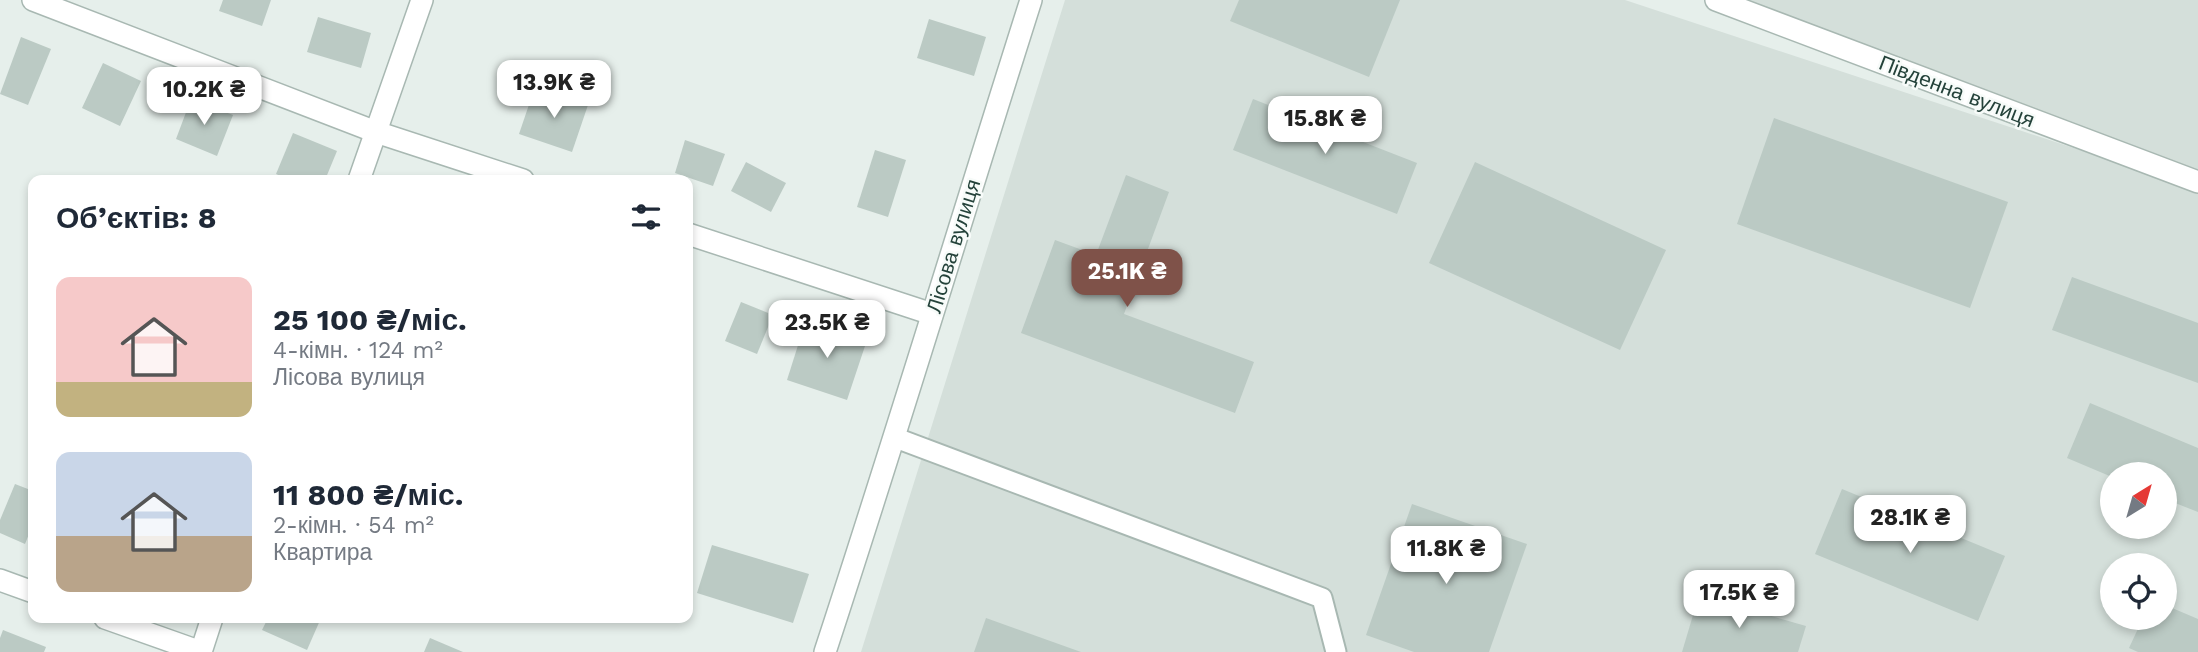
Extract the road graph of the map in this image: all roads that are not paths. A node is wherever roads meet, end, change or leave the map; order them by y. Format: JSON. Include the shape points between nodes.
{"nodes":[{"id":1,"x":33,"y":0,"type":"edge"},
{"id":2,"x":422,"y":0,"type":"edge"},
{"id":3,"x":1031,"y":0,"type":"edge"},
{"id":4,"x":1716,"y":0,"type":"edge"},
{"id":5,"x":376,"y":132,"type":"junction"},
{"id":6,"x":361,"y":175,"type":"edge"},
{"id":7,"x":508,"y":175,"type":"edge"},
{"id":8,"x":2198,"y":182,"type":"edge"},
{"id":9,"x":693,"y":236,"type":"edge"},
{"id":10,"x":932,"y":314,"type":"junction"},
{"id":11,"x":895,"y":438,"type":"junction"},
{"id":12,"x":0,"y":580,"type":"edge"},
{"id":13,"x":28,"y":590,"type":"edge"},
{"id":14,"x":119,"y":623,"type":"edge"},
{"id":15,"x":210,"y":623,"type":"edge"},
{"id":16,"x":201,"y":652,"type":"edge"},
{"id":17,"x":825,"y":652,"type":"edge"},
{"id":18,"x":1336,"y":652,"type":"edge"}],
"edges":[{"from":1,"to":5,"type":"street"},
{"from":2,"to":5,"type":"street"},
{"from":3,"to":10,"type":"street","name":"Лісова вулиця"},
{"from":4,"to":8,"type":"street","name":"Південна вулиця"},
{"from":5,"to":6,"type":"street"},
{"from":5,"to":7,"type":"street"},
{"from":9,"to":10,"type":"street"},
{"from":10,"to":11,"type":"street","name":"Лісова вулиця"},
{"from":11,"to":17,"type":"street","name":"Лісова вулиця"},
{"from":11,"to":18,"type":"lane","via":[[1322,598]]},
{"from":12,"to":13,"type":"street"},
{"from":14,"to":16,"type":"street"},
{"from":15,"to":16,"type":"street"}]}
